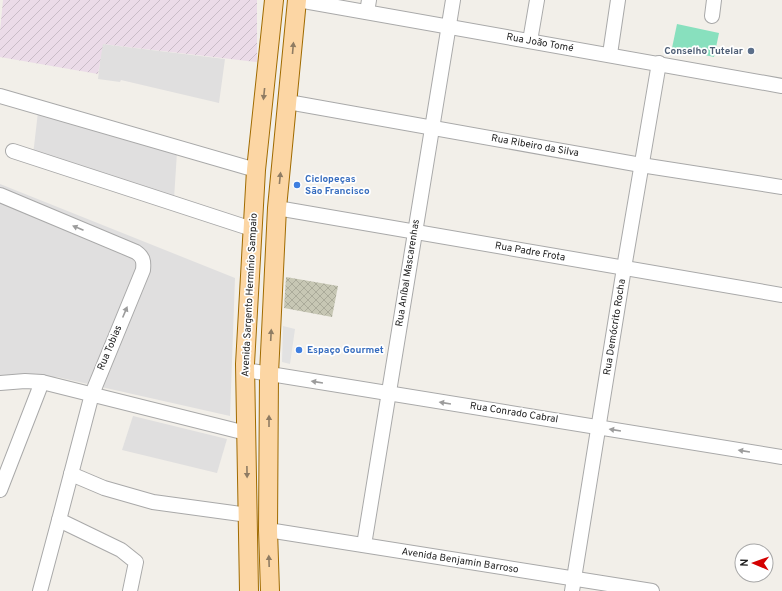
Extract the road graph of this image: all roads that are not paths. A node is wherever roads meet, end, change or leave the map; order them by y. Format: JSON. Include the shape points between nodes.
{"nodes":[{"id":1,"x":274,"y":0,"type":"edge"},
{"id":2,"x":298,"y":0,"type":"edge"},
{"id":3,"x":453,"y":0,"type":"edge"},
{"id":4,"x":537,"y":0,"type":"edge"},
{"id":5,"x":618,"y":0,"type":"edge"},
{"id":6,"x":714,"y":0,"type":"edge"},
{"id":7,"x":368,"y":6,"type":"edge"},
{"id":8,"x":712,"y":16,"type":"dead end"},
{"id":9,"x":449,"y":27,"type":"junction"},
{"id":10,"x":530,"y":41,"type":"junction"},
{"id":11,"x":610,"y":54,"type":"junction"},
{"id":12,"x":659,"y":64,"type":"junction"},
{"id":13,"x":782,"y":86,"type":"edge"},
{"id":14,"x":0,"y":96,"type":"edge"},
{"id":15,"x":288,"y":102,"type":"junction"},
{"id":16,"x":433,"y":127,"type":"junction"},
{"id":17,"x":13,"y":151,"type":"dead end"},
{"id":18,"x":641,"y":165,"type":"junction"},
{"id":19,"x":256,"y":170,"type":"junction"},
{"id":20,"x":782,"y":188,"type":"edge"},
{"id":21,"x":0,"y":195,"type":"edge"},
{"id":22,"x":277,"y":208,"type":"junction"},
{"id":23,"x":252,"y":229,"type":"junction"},
{"id":24,"x":415,"y":232,"type":"junction"},
{"id":25,"x":624,"y":268,"type":"junction"},
{"id":26,"x":782,"y":295,"type":"edge"},
{"id":27,"x":245,"y":370,"type":"junction"},
{"id":28,"x":269,"y":374,"type":"junction"},
{"id":29,"x":42,"y":382,"type":"junction"},
{"id":30,"x":0,"y":383,"type":"edge"},
{"id":31,"x":92,"y":394,"type":"junction"},
{"id":32,"x":388,"y":394,"type":"junction"},
{"id":33,"x":598,"y":427,"type":"junction"},
{"id":34,"x":246,"y":433,"type":"junction"},
{"id":35,"x":782,"y":457,"type":"edge"},
{"id":36,"x":71,"y":474,"type":"junction"},
{"id":37,"x":0,"y":490,"type":"edge"},
{"id":38,"x":248,"y":515,"type":"junction"},
{"id":39,"x":59,"y":520,"type":"junction"},
{"id":40,"x":268,"y":530,"type":"junction"},
{"id":41,"x":364,"y":545,"type":"junction"},
{"id":42,"x":573,"y":585,"type":"edge"},
{"id":43,"x":40,"y":591,"type":"edge"},
{"id":44,"x":130,"y":591,"type":"edge"},
{"id":45,"x":249,"y":591,"type":"edge"},
{"id":46,"x":270,"y":591,"type":"edge"},
{"id":47,"x":652,"y":591,"type":"edge"}],
"edges":[{"from":1,"to":19,"type":"main road","name":"Avenida Sargento Hermínio Sampaio","one_way":true},
{"from":2,"to":7,"type":"street","name":"Rua João Tomé"},
{"from":15,"to":2,"type":"main road","one_way":true},
{"from":3,"to":9,"type":"street","name":"Rua Aníbal Mascarenhas"},
{"from":4,"to":10,"type":"street"},
{"from":5,"to":11,"type":"street"},
{"from":6,"to":8,"type":"street"},
{"from":7,"to":9,"type":"street","name":"Rua João Tomé"},
{"from":9,"to":10,"type":"street","name":"Rua João Tomé"},
{"from":9,"to":16,"type":"street","name":"Rua Aníbal Mascarenhas"},
{"from":10,"to":11,"type":"street","name":"Rua João Tomé"},
{"from":11,"to":12,"type":"street","name":"Rua João Tomé"},
{"from":12,"to":13,"type":"street","name":"Rua João Tomé"},
{"from":12,"to":18,"type":"street","name":"Rua Demócrito Rocha"},
{"from":14,"to":19,"type":"street"},
{"from":15,"to":16,"type":"street","name":"Rua Ribeiro da Silva"},
{"from":22,"to":15,"type":"main road","one_way":true},
{"from":16,"to":18,"type":"street","name":"Rua Ribeiro da Silva"},
{"from":16,"to":24,"type":"street","name":"Rua Aníbal Mascarenhas"},
{"from":17,"to":23,"type":"street"},
{"from":18,"to":20,"type":"street","name":"Rua Ribeiro da Silva"},
{"from":18,"to":25,"type":"street","name":"Rua Demócrito Rocha"},
{"from":19,"to":23,"type":"main road","name":"Avenida Sargento Hermínio Sampaio"},
{"from":31,"to":21,"type":"street","name":"Rua Tobias","one_way":true,"via":[[143,270],[144,260],[136,252]]},
{"from":22,"to":24,"type":"street","name":"Rua Padre Frota"},
{"from":28,"to":22,"type":"main road","one_way":true},
{"from":23,"to":27,"type":"main road","name":"Avenida Sargento Hermínio Sampaio"},
{"from":24,"to":25,"type":"street","name":"Rua Padre Frota"},
{"from":24,"to":32,"type":"street","name":"Rua Aníbal Mascarenhas"},
{"from":25,"to":26,"type":"street","name":"Rua Padre Frota"},
{"from":25,"to":33,"type":"street","name":"Rua Demócrito Rocha"},
{"from":27,"to":28,"type":"street","name":"Rua Conrado Cabral"},
{"from":27,"to":34,"type":"main road","name":"Avenida Sargento Hermínio Sampaio"},
{"from":32,"to":28,"type":"street","name":"Rua Conrado Cabral","one_way":true},
{"from":40,"to":28,"type":"main road","one_way":true},
{"from":29,"to":30,"type":"street"},
{"from":29,"to":31,"type":"street"},
{"from":29,"to":37,"type":"street"},
{"from":31,"to":34,"type":"street"},
{"from":31,"to":36,"type":"street","name":"Rua Tobias"},
{"from":33,"to":32,"type":"street","name":"Rua Conrado Cabral","one_way":true},
{"from":32,"to":41,"type":"street","name":"Rua Aníbal Mascarenhas"},
{"from":35,"to":33,"type":"street","name":"Rua Conrado Cabral","one_way":true},
{"from":33,"to":42,"type":"street","name":"Rua Demócrito Rocha"},
{"from":34,"to":38,"type":"main road","name":"Avenida Sargento Hermínio Sampaio","one_way":true},
{"from":36,"to":38,"type":"street","via":[[104,488],[154,502]]},
{"from":36,"to":39,"type":"street","name":"Rua Tobias"},
{"from":38,"to":45,"type":"main road","name":"Avenida Sargento Hermínio Sampaio"},
{"from":39,"to":43,"type":"street","name":"Rua Tobias"},
{"from":39,"to":44,"type":"street","via":[[121,550],[136,562]]},
{"from":40,"to":41,"type":"street","name":"Avenida Benjamin Barroso"},
{"from":46,"to":40,"type":"main road","one_way":true},
{"from":41,"to":42,"type":"street","name":"Avenida Benjamin Barroso"},
{"from":42,"to":47,"type":"street","name":"Avenida Benjamin Barroso"}]}
